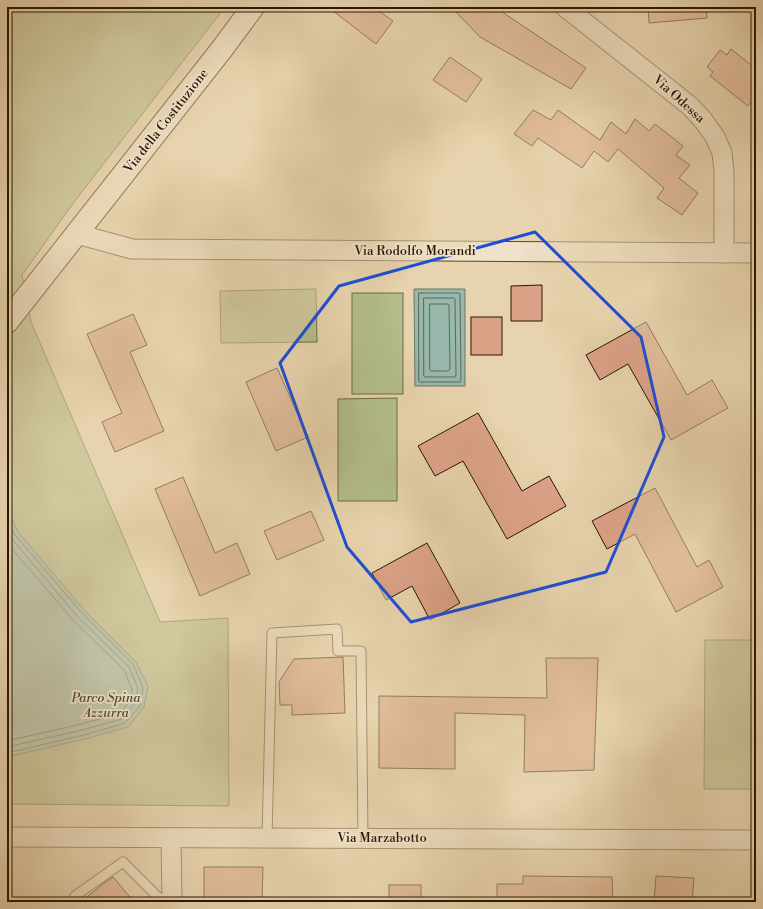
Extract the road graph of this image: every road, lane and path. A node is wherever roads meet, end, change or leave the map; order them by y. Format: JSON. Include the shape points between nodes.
{"nodes":[{"id":1,"x":253,"y":7,"type":"edge"},
{"id":2,"x":565,"y":7,"type":"edge"},
{"id":3,"x":77,"y":234,"type":"junction"},
{"id":4,"x":724,"y":253,"type":"junction"},
{"id":5,"x":756,"y":253,"type":"edge"},
{"id":6,"x":7,"y":322,"type":"edge"},
{"id":7,"x":7,"y":837,"type":"edge"},
{"id":8,"x":171,"y":838,"type":"junction"},
{"id":9,"x":267,"y":838,"type":"junction"},
{"id":10,"x":363,"y":838,"type":"junction"},
{"id":11,"x":756,"y":840,"type":"edge"},
{"id":12,"x":75,"y":896,"type":"dead end"},
{"id":13,"x":167,"y":902,"type":"edge"},
{"id":14,"x":172,"y":902,"type":"edge"}],
"edges":[{"from":1,"to":3,"type":"main road","name":"Via della Costituzione"},
{"from":2,"to":4,"type":"street","name":"Via Odessa","via":[[690,106],[704,120],[715,137],[722,153],[724,172]]},
{"from":3,"to":4,"type":"street","name":"Via Rodolfo Morandi","via":[[132,249]]},
{"from":3,"to":6,"type":"main road","name":"Via della Costituzione"},
{"from":4,"to":5,"type":"street","name":"Via Rodolfo Morandi"},
{"from":7,"to":8,"type":"street","name":"Via Marzabotto"},
{"from":8,"to":9,"type":"street","name":"Via Marzabotto"},
{"from":8,"to":14,"type":"street"},
{"from":9,"to":10,"type":"street","name":"Via Marzabotto"},
{"from":9,"to":10,"type":"lane","via":[[272,633],[337,629],[338,651],[361,651]]},
{"from":10,"to":11,"type":"street","name":"Via Marzabotto"},
{"from":12,"to":13,"type":"lane","via":[[123,862]]}]}
